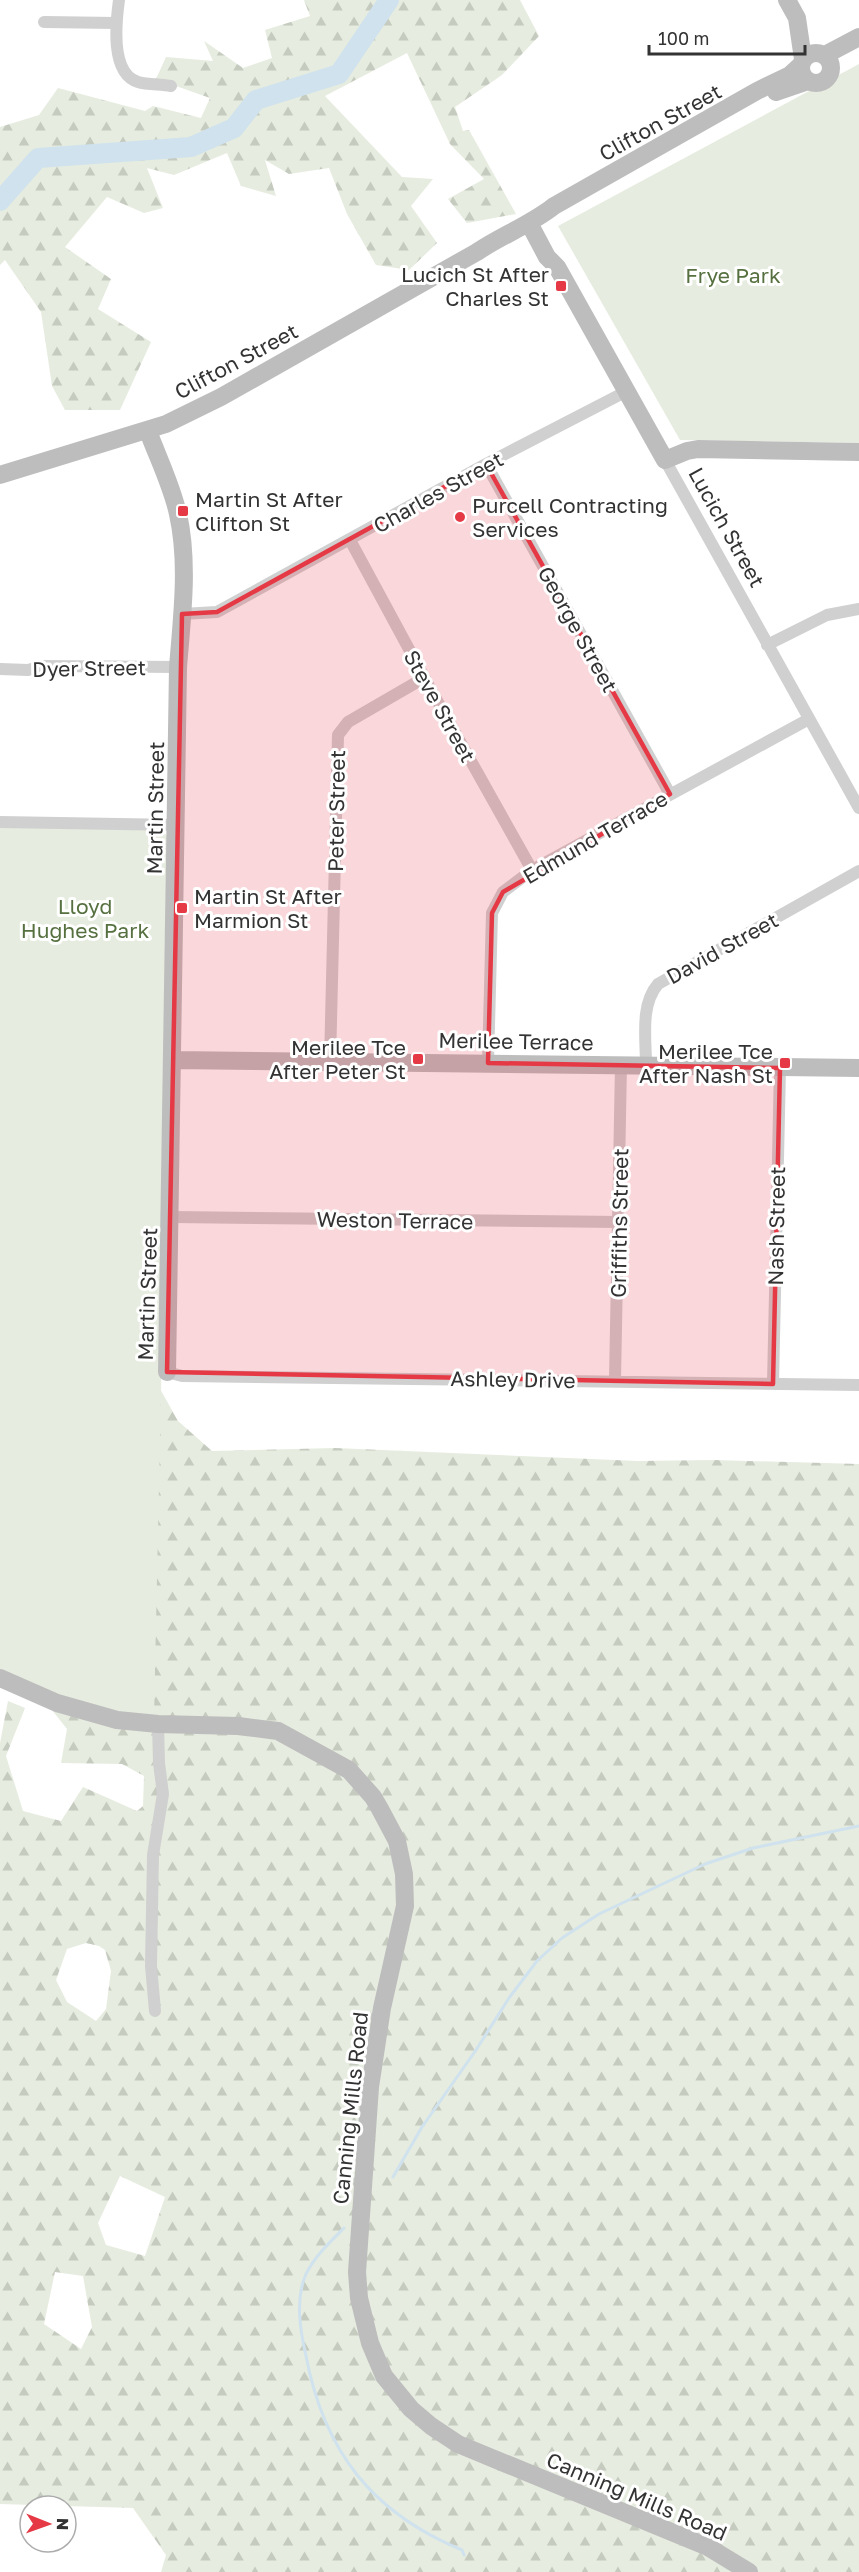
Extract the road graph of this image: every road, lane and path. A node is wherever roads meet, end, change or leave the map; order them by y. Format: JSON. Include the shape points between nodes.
{"nodes":[{"id":1,"x":119,"y":0,"type":"edge"},
{"id":2,"x":787,"y":0,"type":"edge"},
{"id":3,"x":44,"y":22,"type":"dead end"},
{"id":4,"x":116,"y":23,"type":"junction"},
{"id":5,"x":859,"y":37,"type":"edge"},
{"id":6,"x":859,"y":48,"type":"edge"},
{"id":7,"x":815,"y":63,"type":"junction"},
{"id":8,"x":171,"y":86,"type":"dead end"},
{"id":9,"x":534,"y":225,"type":"junction"},
{"id":10,"x":627,"y":391,"type":"junction"},
{"id":11,"x":148,"y":431,"type":"junction"},
{"id":12,"x":859,"y":452,"type":"edge"},
{"id":13,"x":665,"y":460,"type":"junction"},
{"id":14,"x":486,"y":464,"type":"junction"},
{"id":15,"x":0,"y":475,"type":"edge"},
{"id":16,"x":350,"y":540,"type":"junction"},
{"id":17,"x":859,"y":609,"type":"edge"},
{"id":18,"x":182,"y":614,"type":"junction"},
{"id":19,"x":767,"y":645,"type":"junction"},
{"id":20,"x":178,"y":667,"type":"junction"},
{"id":21,"x":0,"y":669,"type":"edge"},
{"id":22,"x":424,"y":678,"type":"junction"},
{"id":23,"x":809,"y":718,"type":"junction"},
{"id":24,"x":670,"y":794,"type":"junction"},
{"id":25,"x":859,"y":808,"type":"edge"},
{"id":26,"x":0,"y":822,"type":"edge"},
{"id":27,"x":178,"y":825,"type":"junction"},
{"id":28,"x":532,"y":870,"type":"junction"},
{"id":29,"x":859,"y":871,"type":"edge"},
{"id":30,"x":172,"y":1060,"type":"junction"},
{"id":31,"x":330,"y":1062,"type":"junction"},
{"id":32,"x":488,"y":1063,"type":"junction"},
{"id":33,"x":621,"y":1065,"type":"junction"},
{"id":34,"x":646,"y":1065,"type":"junction"},
{"id":35,"x":780,"y":1068,"type":"junction"},
{"id":36,"x":859,"y":1068,"type":"edge"},
{"id":37,"x":171,"y":1217,"type":"junction"},
{"id":38,"x":619,"y":1222,"type":"junction"},
{"id":39,"x":167,"y":1372,"type":"joint"},
{"id":40,"x":615,"y":1380,"type":"junction"},
{"id":41,"x":773,"y":1384,"type":"junction"},
{"id":42,"x":859,"y":1385,"type":"edge"},
{"id":43,"x":0,"y":1678,"type":"edge"},
{"id":44,"x":158,"y":1724,"type":"junction"},
{"id":45,"x":155,"y":2011,"type":"dead end"},
{"id":46,"x":747,"y":2572,"type":"edge"}],
"edges":[{"from":1,"to":4,"type":"street"},
{"from":2,"to":7,"type":"main road"},
{"from":3,"to":4,"type":"street"},
{"from":4,"to":8,"type":"street","via":[[122,69],[136,81]]},
{"from":5,"to":7,"type":"main road","name":"Clifton Street"},
{"from":6,"to":7,"type":"main road","name":"Clifton Street"},
{"from":7,"to":9,"type":"main road","name":"Clifton Street","via":[[785,88]]},
{"from":9,"to":10,"type":"main road","name":"Lucich Street","via":[[547,257],[557,267]]},
{"from":9,"to":11,"type":"main road","name":"Clifton Street","via":[[477,252],[221,397]]},
{"from":10,"to":13,"type":"main road","name":"Lucich Street"},
{"from":10,"to":14,"type":"street","name":"Charles Street"},
{"from":11,"to":15,"type":"main road","name":"Clifton Street"},
{"from":11,"to":18,"type":"main road","name":"Martin Street","via":[[178,512],[183,545]]},
{"from":12,"to":13,"type":"main road","via":[[698,449]]},
{"from":13,"to":19,"type":"street","name":"Lucich Street"},
{"from":14,"to":16,"type":"street","name":"Charles Street"},
{"from":14,"to":24,"type":"street","name":"George Street"},
{"from":16,"to":18,"type":"street","name":"Charles Street","via":[[217,612]]},
{"from":16,"to":22,"type":"street","name":"Steve Street"},
{"from":17,"to":19,"type":"street","via":[[827,615]]},
{"from":18,"to":20,"type":"main road","name":"Martin Street"},
{"from":19,"to":23,"type":"street","name":"Lucich Street"},
{"from":20,"to":21,"type":"street","name":"Dyer Street"},
{"from":20,"to":27,"type":"main road","name":"Martin Street"},
{"from":22,"to":28,"type":"street","name":"Steve Street"},
{"from":22,"to":31,"type":"street","name":"Peter Street","via":[[348,722],[338,735]]},
{"from":23,"to":24,"type":"street","name":"Edmund Terrace"},
{"from":23,"to":25,"type":"street","name":"Lucich Street"},
{"from":24,"to":28,"type":"street","name":"Edmund Terrace"},
{"from":26,"to":27,"type":"street"},
{"from":27,"to":30,"type":"main road","name":"Martin Street"},
{"from":28,"to":32,"type":"street","name":"Edmund Terrace","via":[[503,892],[492,913]]},
{"from":29,"to":34,"type":"street","name":"David Street","via":[[658,984],[646,1010]]},
{"from":30,"to":31,"type":"main road","name":"Merilee Terrace"},
{"from":30,"to":37,"type":"main road","name":"Martin Street"},
{"from":31,"to":32,"type":"main road","name":"Merilee Terrace"},
{"from":32,"to":33,"type":"main road","name":"Merilee Terrace"},
{"from":33,"to":34,"type":"main road","name":"Merilee Terrace"},
{"from":33,"to":38,"type":"street","name":"Griffiths Street"},
{"from":34,"to":35,"type":"main road","name":"Merilee Terrace"},
{"from":35,"to":36,"type":"main road","name":"Merilee Terrace"},
{"from":35,"to":41,"type":"street","name":"Nash Street"},
{"from":37,"to":38,"type":"street","name":"Weston Terrace"},
{"from":37,"to":39,"type":"main road","name":"Martin Street"},
{"from":38,"to":40,"type":"street","name":"Griffiths Street"},
{"from":39,"to":40,"type":"street","name":"Ashley Drive","via":[[182,1376]]},
{"from":40,"to":41,"type":"street","name":"Ashley Drive"},
{"from":41,"to":42,"type":"street","name":"Ashley Drive"},
{"from":43,"to":44,"type":"main road","name":"Canning Mills Road","via":[[86,1712]]},
{"from":44,"to":45,"type":"street","via":[[163,1794],[153,1855],[151,1966]]},
{"from":44,"to":46,"type":"main road","name":"Canning Mills Road","via":[[278,1731],[349,1770],[373,1797],[397,1841],[405,1906],[374,2060],[357,2272],[364,2324],[384,2376],[411,2409],[458,2444],[708,2547]]}]}
